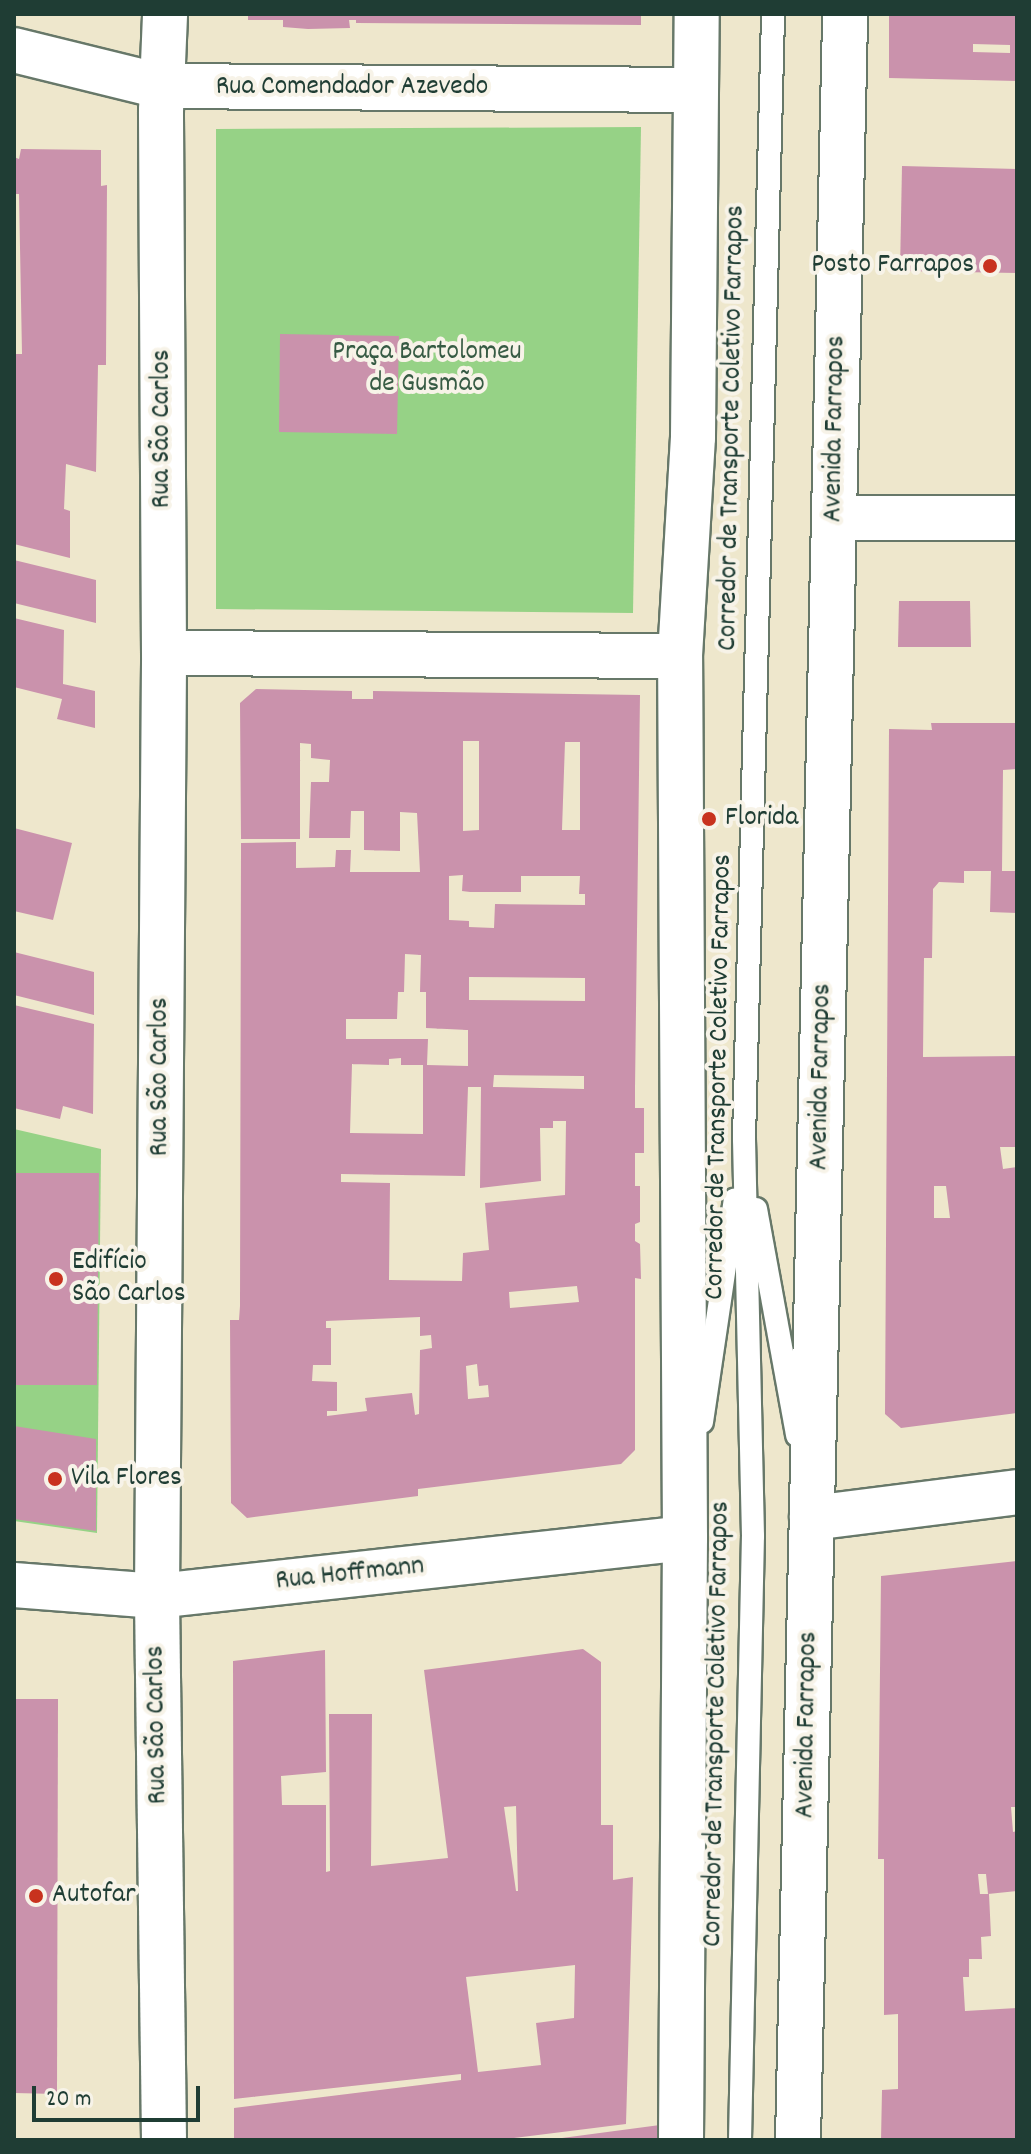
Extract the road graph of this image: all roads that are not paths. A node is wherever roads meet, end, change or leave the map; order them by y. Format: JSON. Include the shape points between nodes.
{"nodes":[{"id":1,"x":165,"y":14,"type":"edge"},
{"id":2,"x":697,"y":14,"type":"edge"},
{"id":3,"x":773,"y":14,"type":"edge"},
{"id":4,"x":845,"y":14,"type":"edge"},
{"id":5,"x":14,"y":50,"type":"edge"},
{"id":6,"x":161,"y":86,"type":"junction"},
{"id":7,"x":695,"y":90,"type":"junction"},
{"id":8,"x":835,"y":518,"type":"junction"},
{"id":9,"x":1017,"y":518,"type":"edge"},
{"id":10,"x":164,"y":653,"type":"junction"},
{"id":11,"x":680,"y":656,"type":"junction"},
{"id":12,"x":744,"y":1139,"type":"junction"},
{"id":13,"x":1017,"y":1492,"type":"edge"},
{"id":14,"x":812,"y":1518,"type":"junction"},
{"id":15,"x":685,"y":1538,"type":"junction"},
{"id":16,"x":14,"y":1585,"type":"edge"},
{"id":17,"x":157,"y":1596,"type":"junction"},
{"id":18,"x":164,"y":2140,"type":"edge"},
{"id":19,"x":681,"y":2140,"type":"edge"},
{"id":20,"x":740,"y":2140,"type":"edge"},
{"id":21,"x":798,"y":2140,"type":"edge"}],
"edges":[{"from":1,"to":6,"type":"street","name":"Rua São Carlos"},
{"from":2,"to":7,"type":"street"},
{"from":3,"to":12,"type":"lane","name":"Corredor de Transporte Coletivo Farrapos"},
{"from":4,"to":8,"type":"street","name":"Avenida Farrapos"},
{"from":5,"to":6,"type":"street","name":"Rua Comendador Azevedo"},
{"from":6,"to":7,"type":"street","name":"Rua Comendador Azevedo"},
{"from":6,"to":10,"type":"street","name":"Rua São Carlos"},
{"from":7,"to":11,"type":"street","via":[[693,437]]},
{"from":8,"to":9,"type":"street"},
{"from":8,"to":14,"type":"street","name":"Avenida Farrapos"},
{"from":10,"to":11,"type":"street"},
{"from":10,"to":17,"type":"street","name":"Rua São Carlos"},
{"from":11,"to":15,"type":"street"},
{"from":12,"to":14,"type":"lane"},
{"from":12,"to":15,"type":"lane"},
{"from":12,"to":20,"type":"lane","name":"Corredor de Transporte Coletivo Farrapos","via":[[753,1536]]},
{"from":13,"to":14,"type":"street"},
{"from":14,"to":21,"type":"street","name":"Avenida Farrapos"},
{"from":15,"to":17,"type":"street","name":"Rua Hoffmann"},
{"from":15,"to":19,"type":"street"},
{"from":16,"to":17,"type":"street","name":"Rua Hoffmann"},
{"from":17,"to":18,"type":"street","name":"Rua São Carlos"}]}
